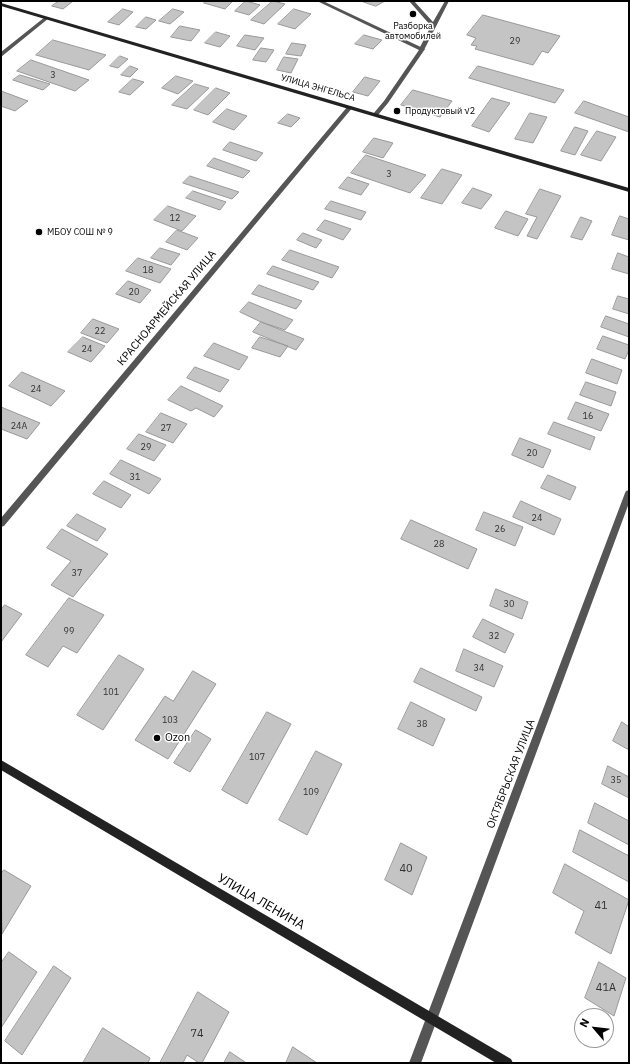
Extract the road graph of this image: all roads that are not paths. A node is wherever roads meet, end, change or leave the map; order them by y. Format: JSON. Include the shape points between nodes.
{"nodes":[{"id":1,"x":319,"y":1,"type":"edge"},
{"id":2,"x":411,"y":1,"type":"edge"},
{"id":3,"x":448,"y":1,"type":"edge"},
{"id":4,"x":1,"y":4,"type":"edge"},
{"id":5,"x":47,"y":18,"type":"junction"},
{"id":6,"x":434,"y":26,"type":"junction"},
{"id":7,"x":422,"y":48,"type":"junction"},
{"id":8,"x":1,"y":55,"type":"edge"},
{"id":9,"x":350,"y":107,"type":"junction"},
{"id":10,"x":376,"y":114,"type":"junction"},
{"id":11,"x":629,"y":190,"type":"edge"},
{"id":12,"x":629,"y":493,"type":"edge"},
{"id":13,"x":1,"y":524,"type":"edge"},
{"id":14,"x":1,"y":766,"type":"edge"},
{"id":15,"x":432,"y":1018,"type":"junction"},
{"id":16,"x":415,"y":1063,"type":"edge"},
{"id":17,"x":507,"y":1063,"type":"edge"}],
"edges":[{"from":1,"to":7,"type":"street"},
{"from":2,"to":6,"type":"street"},
{"from":3,"to":6,"type":"street"},
{"from":4,"to":5,"type":"main road","name":"УЛИЦА ЭНГЕЛЬСА"},
{"from":5,"to":8,"type":"street"},
{"from":5,"to":9,"type":"main road","name":"УЛИЦА ЭНГЕЛЬСА"},
{"from":6,"to":7,"type":"street"},
{"from":7,"to":10,"type":"street"},
{"from":9,"to":10,"type":"main road","name":"УЛИЦА ЭНГЕЛЬСА"},
{"from":9,"to":13,"type":"street","name":"КРАСНОАРМЕЙСКАЯ УЛИЦА"},
{"from":10,"to":11,"type":"main road","name":"УЛИЦА ЭНГЕЛЬСА"},
{"from":12,"to":15,"type":"street","name":"ОКТЯБРЬСКАЯ УЛИЦА"},
{"from":14,"to":15,"type":"main road","name":"УЛИЦА ЛЕНИНА"},
{"from":15,"to":16,"type":"street","name":"ОКТЯБРЬСКАЯ УЛИЦА"},
{"from":15,"to":17,"type":"main road","name":"УЛИЦА ЛЕНИНА"}]}
